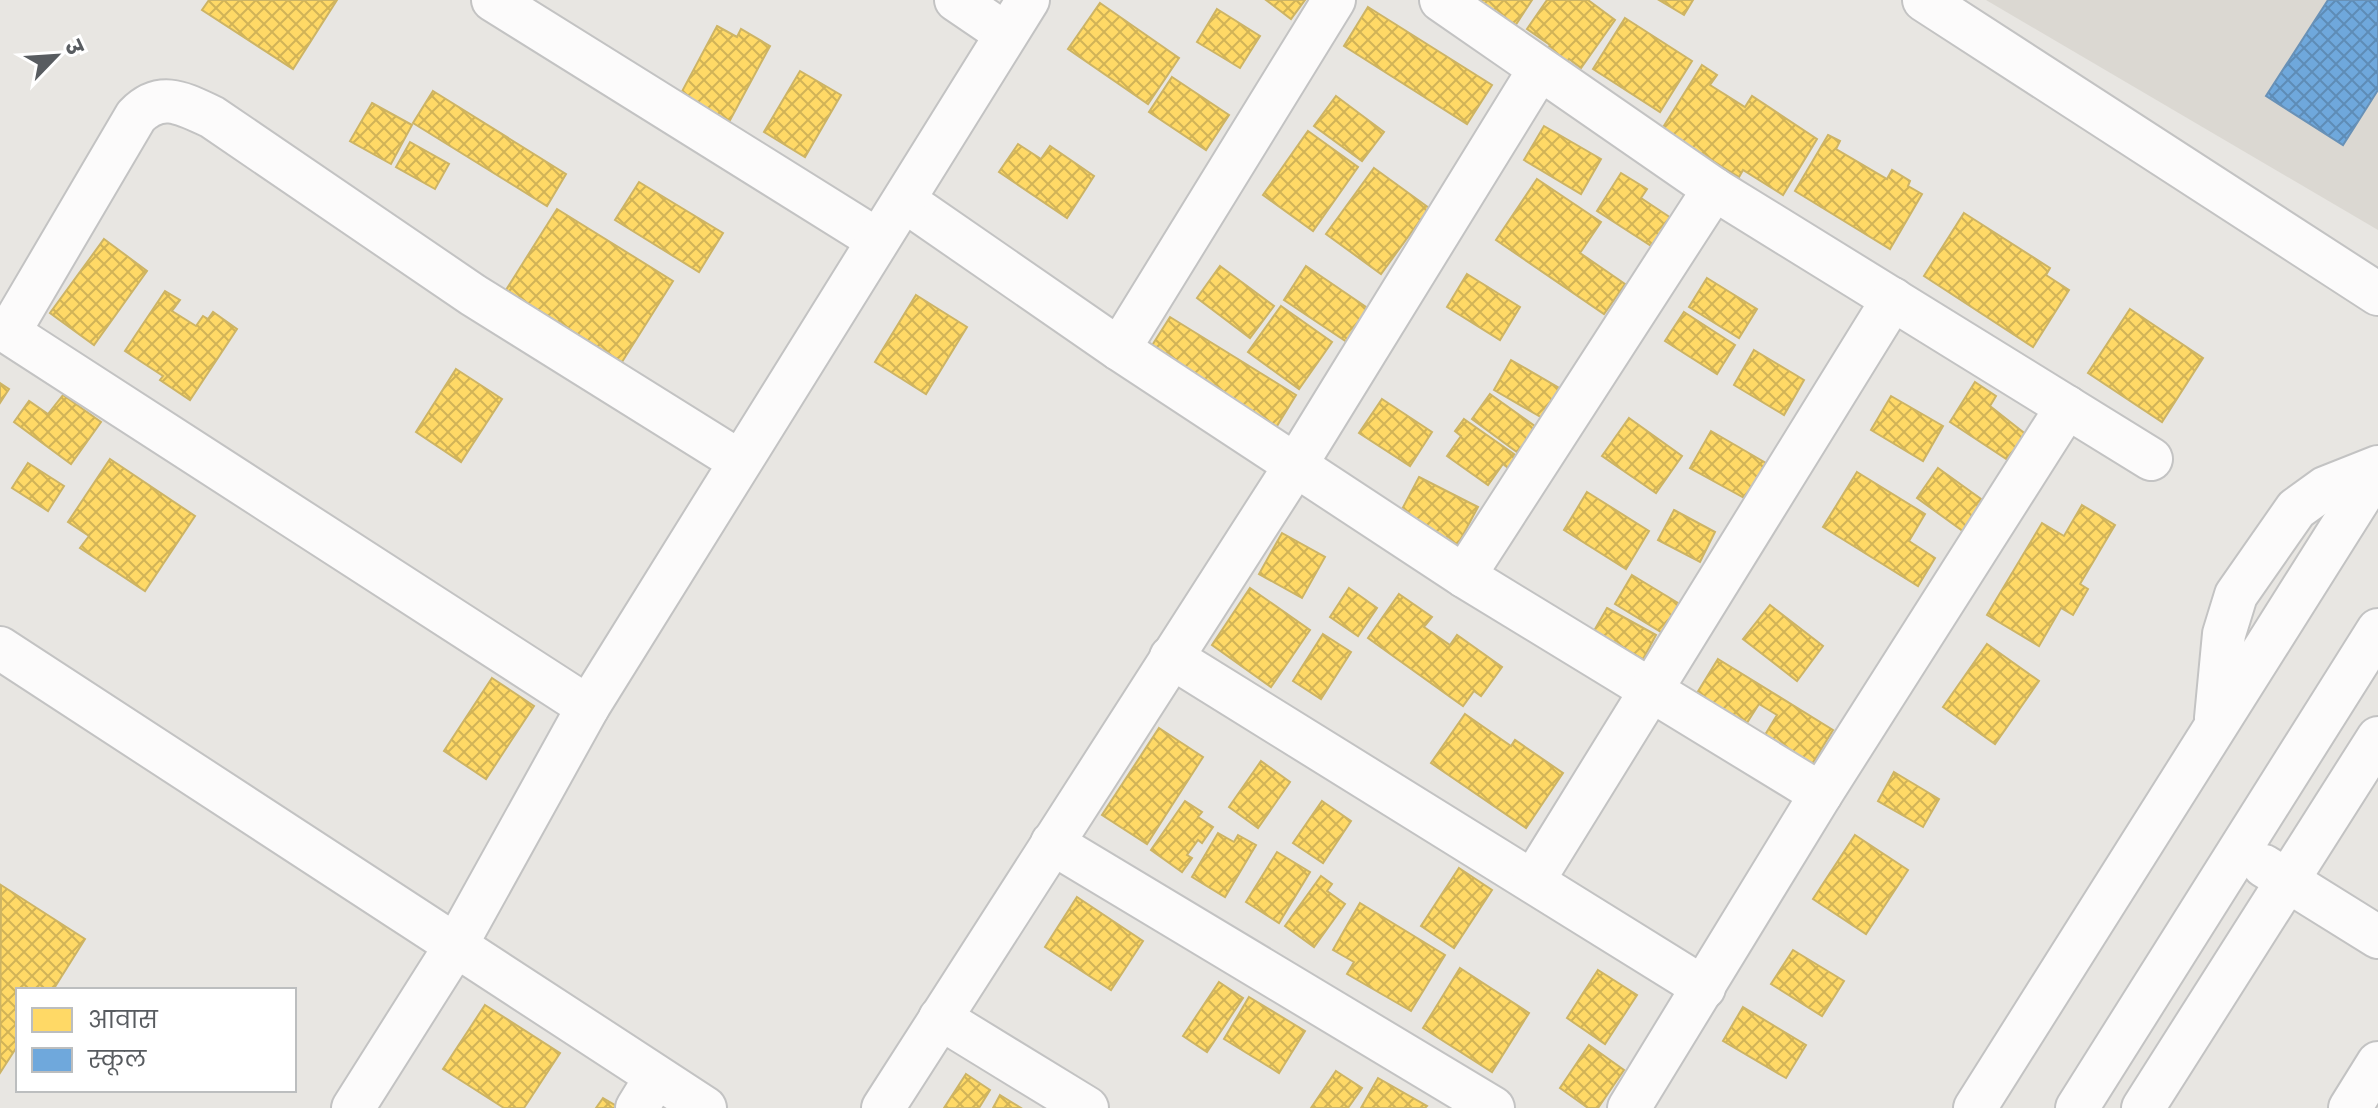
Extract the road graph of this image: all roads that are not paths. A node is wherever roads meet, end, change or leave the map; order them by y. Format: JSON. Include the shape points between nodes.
{"nodes":[{"id":1,"x":493,"y":0,"type":"edge"},
{"id":2,"x":956,"y":0,"type":"edge"},
{"id":3,"x":1334,"y":0,"type":"edge"},
{"id":4,"x":1441,"y":0,"type":"edge"},
{"id":5,"x":1924,"y":0,"type":"edge"},
{"id":6,"x":1017,"y":17,"type":"edge"},
{"id":7,"x":1539,"y":70,"type":"junction"},
{"id":8,"x":1714,"y":189,"type":"junction"},
{"id":9,"x":905,"y":201,"type":"junction"},
{"id":10,"x":876,"y":239,"type":"junction"},
{"id":11,"x":2378,"y":294,"type":"edge"},
{"id":12,"x":1893,"y":299,"type":"junction"},
{"id":13,"x":4,"y":329,"type":"edge"},
{"id":14,"x":1119,"y":349,"type":"junction"},
{"id":15,"x":2067,"y":407,"type":"junction"},
{"id":16,"x":2151,"y":459,"type":"dead end"},
{"id":17,"x":739,"y":461,"type":"junction"},
{"id":18,"x":1295,"y":466,"type":"junction"},
{"id":19,"x":2378,"y":468,"type":"edge"},
{"id":20,"x":1464,"y":576,"type":"junction"},
{"id":21,"x":2378,"y":630,"type":"edge"},
{"id":22,"x":0,"y":648,"type":"edge"},
{"id":23,"x":1171,"y":657,"type":"junction"},
{"id":24,"x":1653,"y":691,"type":"junction"},
{"id":25,"x":588,"y":707,"type":"junction"},
{"id":26,"x":2378,"y":738,"type":"edge"},
{"id":27,"x":1821,"y":794,"type":"junction"},
{"id":28,"x":1052,"y":843,"type":"junction"},
{"id":29,"x":2240,"y":850,"type":"junction"},
{"id":30,"x":1533,"y":881,"type":"junction"},
{"id":31,"x":2289,"y":881,"type":"junction"},
{"id":32,"x":2378,"y":937,"type":"edge"},
{"id":33,"x":456,"y":945,"type":"junction"},
{"id":34,"x":1704,"y":988,"type":"junction"},
{"id":35,"x":940,"y":1018,"type":"junction"},
{"id":36,"x":2378,"y":1063,"type":"edge"},
{"id":37,"x":646,"y":1092,"type":"edge"},
{"id":38,"x":353,"y":1108,"type":"edge"},
{"id":39,"x":705,"y":1108,"type":"edge"},
{"id":40,"x":883,"y":1108,"type":"edge"},
{"id":41,"x":1087,"y":1108,"type":"edge"},
{"id":42,"x":1493,"y":1108,"type":"edge"},
{"id":43,"x":1629,"y":1108,"type":"edge"},
{"id":44,"x":1975,"y":1108,"type":"edge"},
{"id":45,"x":2077,"y":1108,"type":"edge"},
{"id":46,"x":2143,"y":1108,"type":"edge"},
{"id":47,"x":2350,"y":1108,"type":"edge"}],
"edges":[{"from":1,"to":10,"type":"street"},
{"from":2,"to":6,"type":"street"},
{"from":3,"to":14,"type":"street"},
{"from":4,"to":7,"type":"street"},
{"from":5,"to":11,"type":"street"},
{"from":6,"to":9,"type":"street"},
{"from":7,"to":8,"type":"street"},
{"from":7,"to":18,"type":"street"},
{"from":8,"to":12,"type":"street"},
{"from":8,"to":20,"type":"street"},
{"from":9,"to":10,"type":"street"},
{"from":9,"to":14,"type":"street"},
{"from":10,"to":17,"type":"street"},
{"from":12,"to":15,"type":"street"},
{"from":12,"to":24,"type":"street"},
{"from":13,"to":17,"type":"street","via":[[136,116],[160,99],[212,117],[473,295]]},
{"from":13,"to":25,"type":"street"},
{"from":14,"to":18,"type":"street"},
{"from":15,"to":16,"type":"street"},
{"from":15,"to":27,"type":"street"},
{"from":17,"to":25,"type":"street"},
{"from":18,"to":20,"type":"street"},
{"from":18,"to":23,"type":"street"},
{"from":19,"to":44,"type":"street"},
{"from":20,"to":24,"type":"street"},
{"from":21,"to":29,"type":"street"},
{"from":22,"to":33,"type":"street"},
{"from":23,"to":28,"type":"street"},
{"from":23,"to":30,"type":"street"},
{"from":24,"to":27,"type":"street"},
{"from":24,"to":30,"type":"street"},
{"from":25,"to":33,"type":"street"},
{"from":26,"to":31,"type":"street"},
{"from":27,"to":34,"type":"street"},
{"from":28,"to":35,"type":"street"},
{"from":28,"to":42,"type":"street"},
{"from":29,"to":31,"type":"street"},
{"from":29,"to":45,"type":"street"},
{"from":30,"to":34,"type":"street"},
{"from":31,"to":32,"type":"street"},
{"from":31,"to":46,"type":"street"},
{"from":33,"to":37,"type":"street"},
{"from":33,"to":38,"type":"street"},
{"from":34,"to":43,"type":"street"},
{"from":35,"to":40,"type":"street"},
{"from":35,"to":41,"type":"street"},
{"from":36,"to":47,"type":"street"},
{"from":37,"to":39,"type":"street"}]}
